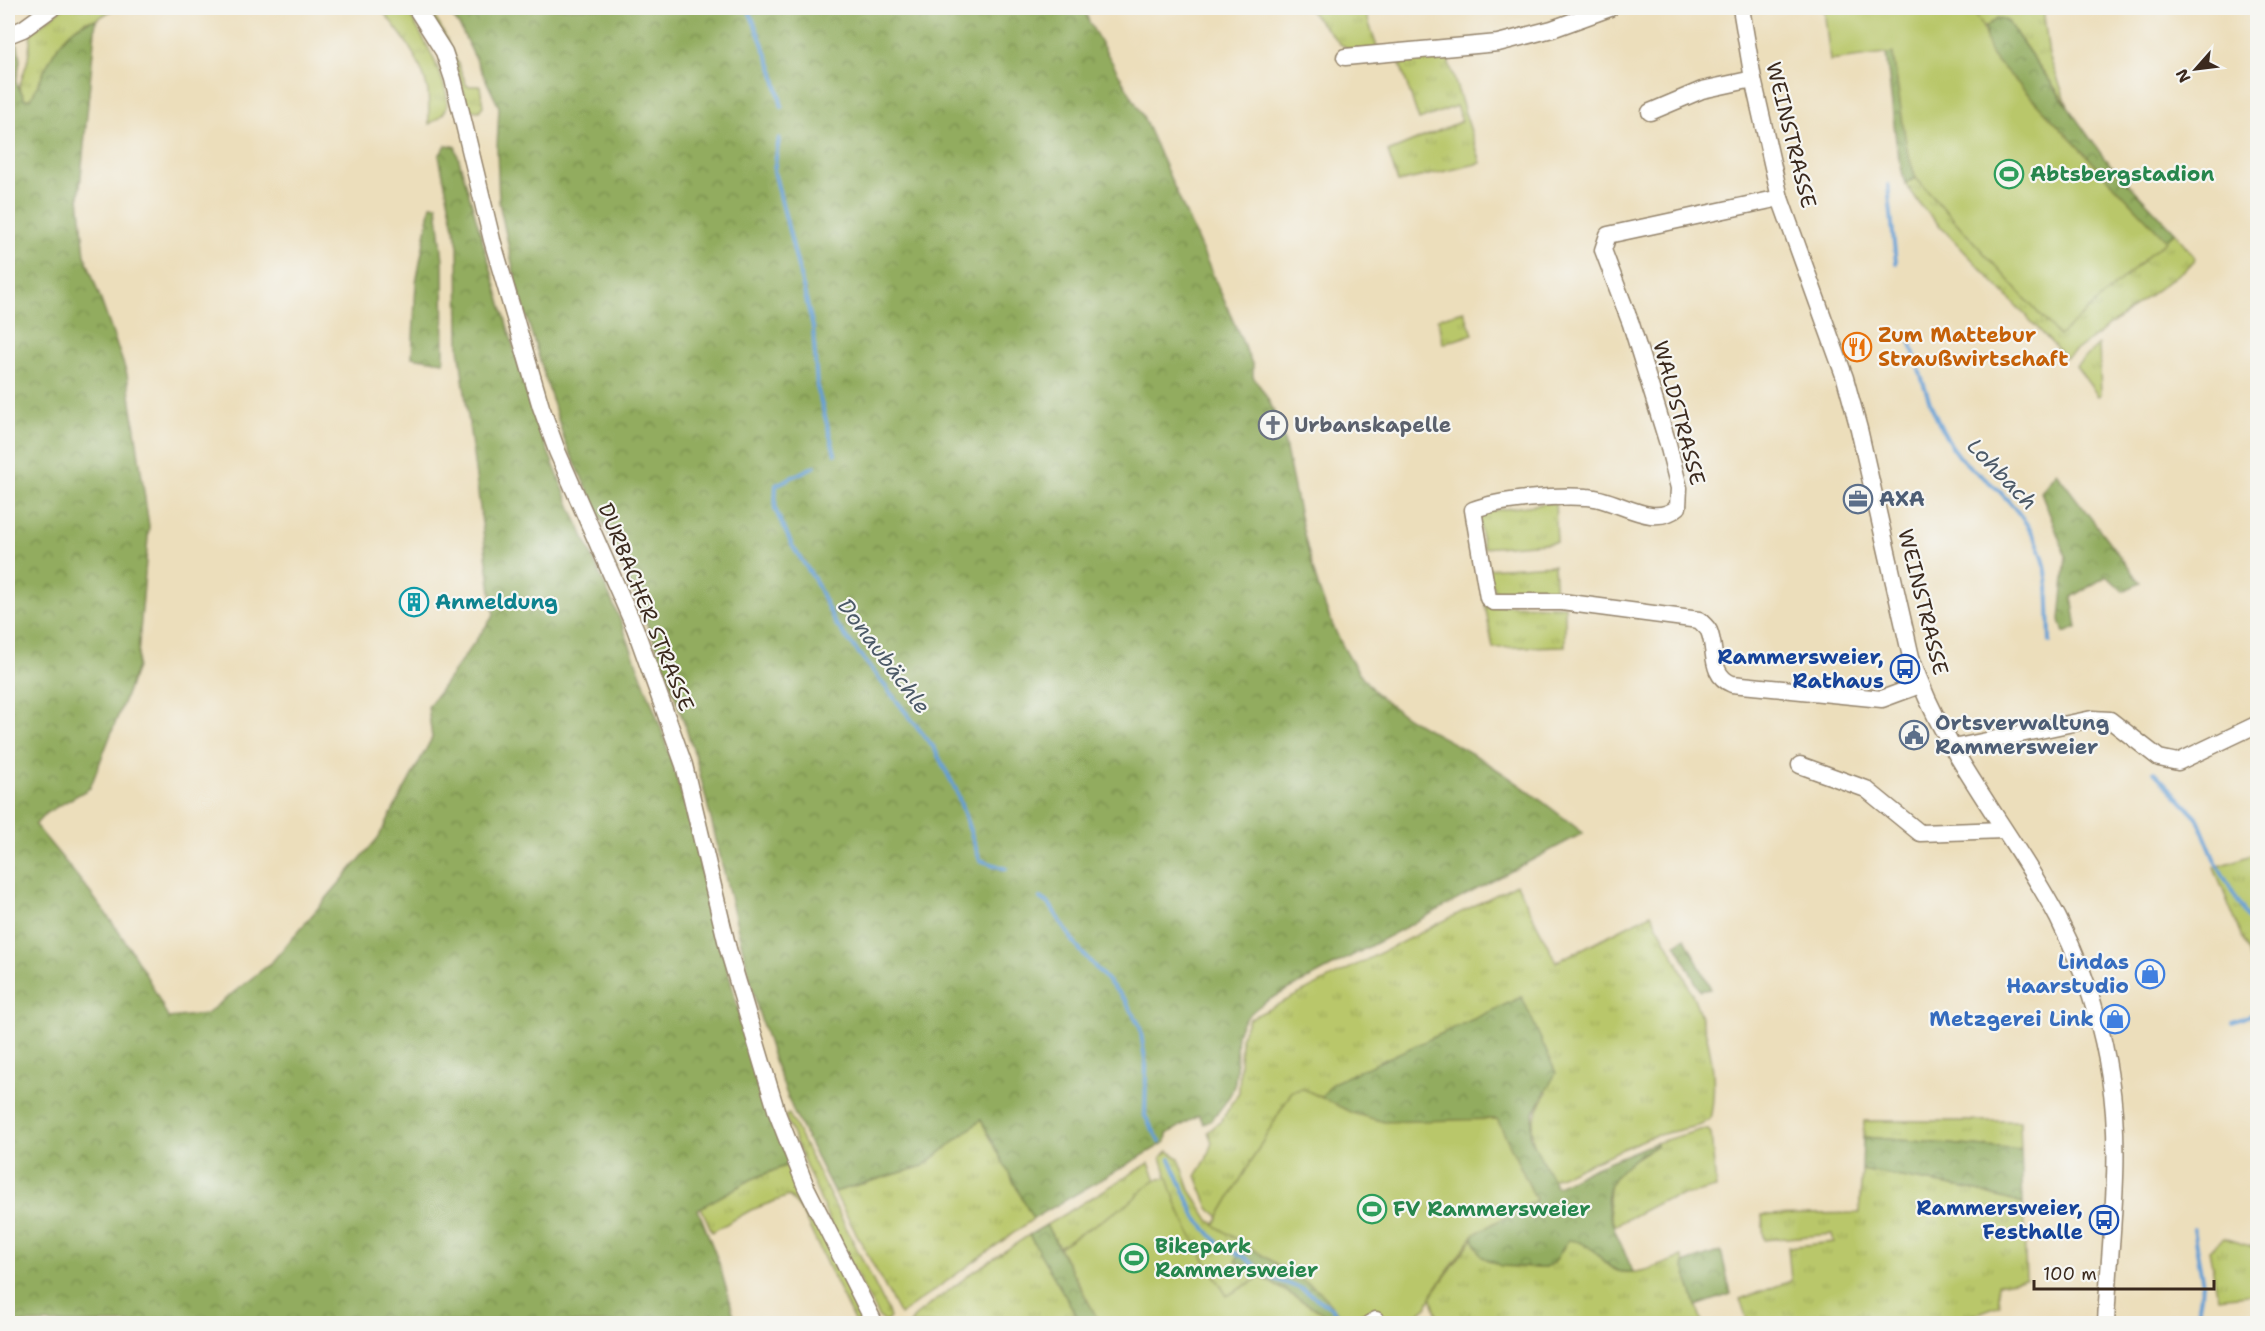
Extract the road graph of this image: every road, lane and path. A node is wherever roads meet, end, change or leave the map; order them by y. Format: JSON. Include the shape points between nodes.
{"nodes":[{"id":1,"x":52,"y":8,"type":"edge"},
{"id":2,"x":416,"y":8,"type":"edge"},
{"id":3,"x":1611,"y":8,"type":"edge"},
{"id":4,"x":1741,"y":8,"type":"edge"},
{"id":5,"x":8,"y":35,"type":"edge"},
{"id":6,"x":1345,"y":57,"type":"dead end"},
{"id":7,"x":1753,"y":79,"type":"junction"},
{"id":8,"x":1650,"y":112,"type":"dead end"},
{"id":9,"x":1780,"y":198,"type":"junction"},
{"id":10,"x":1920,"y":685,"type":"junction"},
{"id":11,"x":2258,"y":724,"type":"edge"},
{"id":12,"x":1953,"y":748,"type":"junction"},
{"id":13,"x":1800,"y":765,"type":"dead end"},
{"id":14,"x":2004,"y":830,"type":"junction"},
{"id":15,"x":875,"y":1323,"type":"edge"},
{"id":16,"x":2106,"y":1323,"type":"edge"}],
"edges":[{"from":1,"to":5,"type":"street"},
{"from":2,"to":15,"type":"street","name":"DURBACHER STRASSE","via":[[444,52],[453,79],[492,240],[541,407],[635,628],[684,765],[728,949],[777,1113],[806,1187]]},
{"from":3,"to":6,"type":"street","via":[[1498,43]]},
{"from":4,"to":7,"type":"street","name":"WEINSTRASSE"},
{"from":7,"to":8,"type":"street","via":[[1702,90]]},
{"from":7,"to":9,"type":"street","name":"WEINSTRASSE"},
{"from":9,"to":10,"type":"street","name":"WEINSTRASSE","via":[[1845,378]]},
{"from":9,"to":10,"type":"street","name":"WALDSTRASSE","via":[[1608,235],[1603,250],[1631,324],[1668,444],[1679,488],[1678,507],[1669,515],[1656,516],[1588,496],[1525,500],[1473,510],[1488,598],[1493,602],[1562,602],[1699,620],[1709,630],[1716,669],[1723,680],[1732,684],[1882,699]]},
{"from":10,"to":12,"type":"street","name":"WEINSTRASSE"},
{"from":11,"to":12,"type":"street","via":[[2178,762],[2159,758],[2110,720],[2092,719]]},
{"from":12,"to":14,"type":"street","name":"WEINSTRASSE"},
{"from":13,"to":14,"type":"street","via":[[1866,789],[1920,833]]},
{"from":14,"to":16,"type":"street","name":"WEINSTRASSE","via":[[2057,918],[2076,958],[2097,1021],[2110,1079],[2114,1175]]}]}
